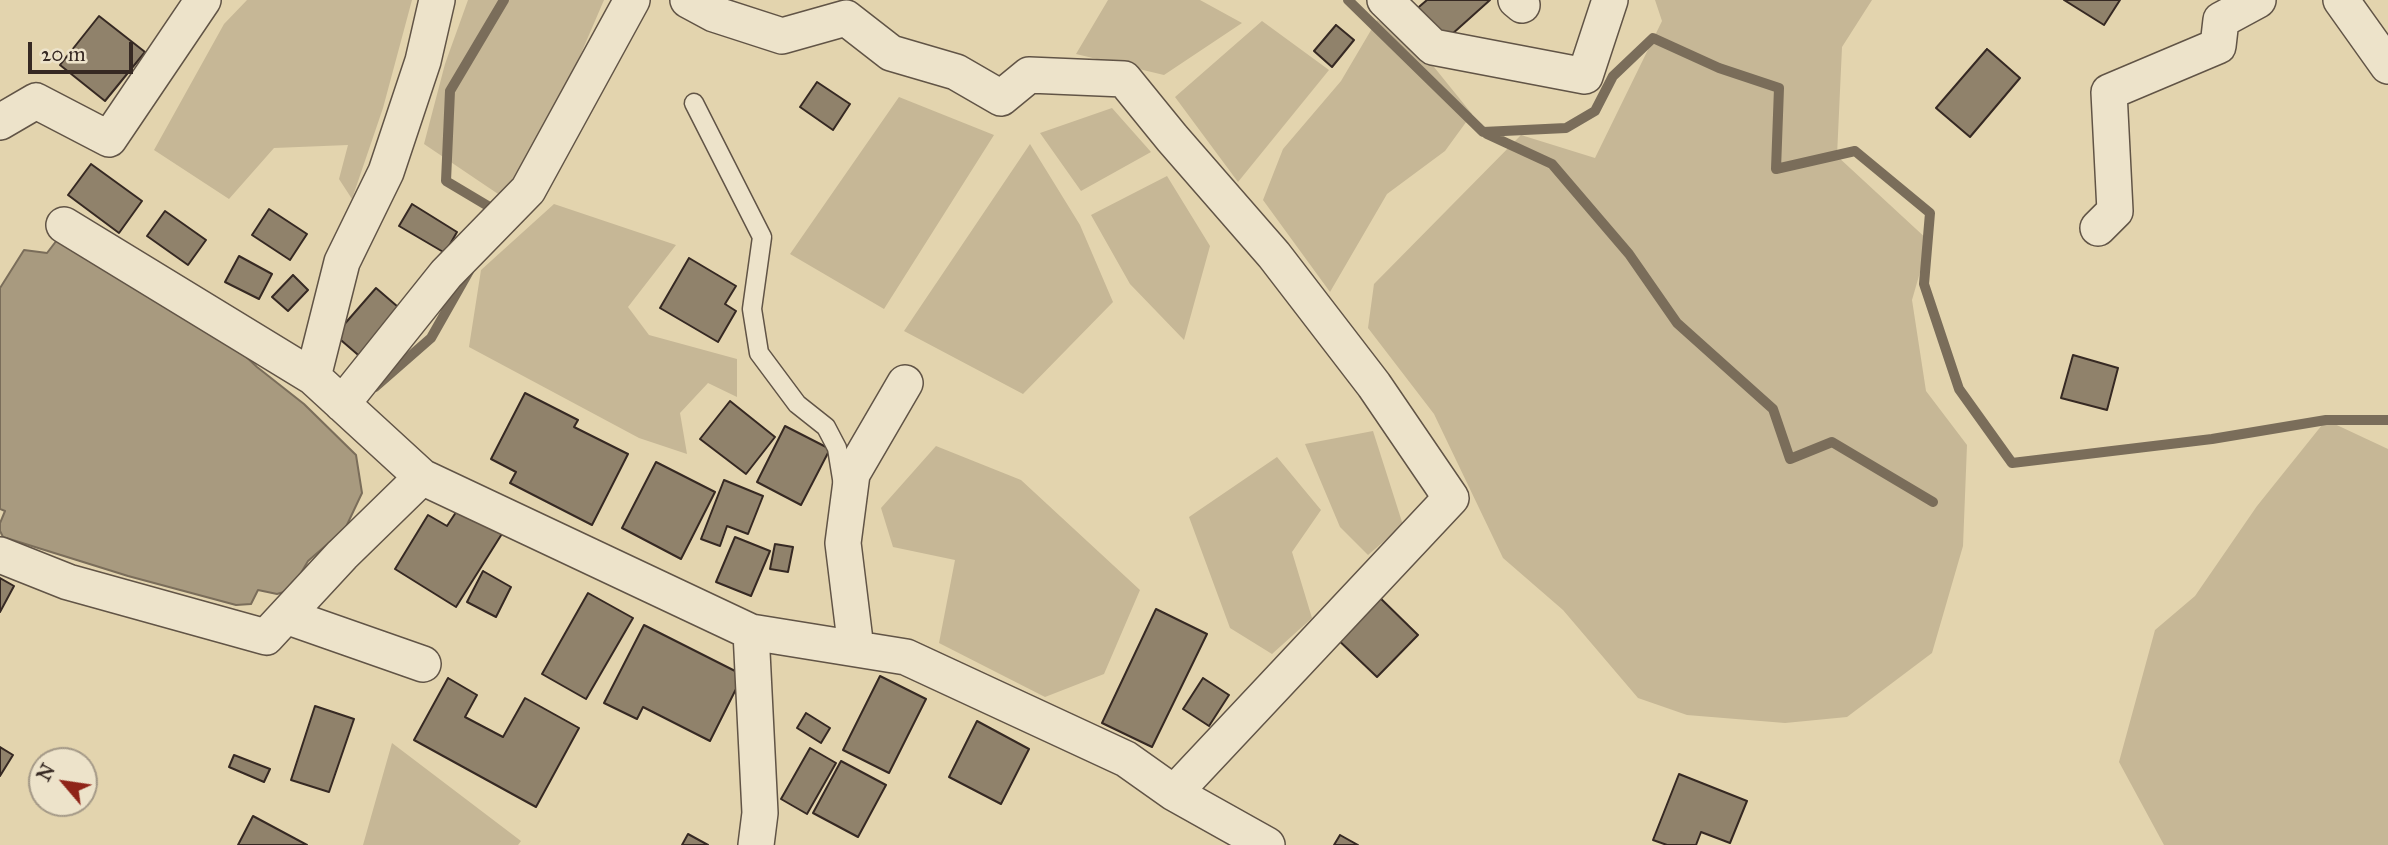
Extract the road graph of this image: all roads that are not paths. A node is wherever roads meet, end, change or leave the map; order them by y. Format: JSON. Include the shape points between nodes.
{"nodes":[{"id":1,"x":203,"y":0,"type":"edge"},
{"id":2,"x":437,"y":0,"type":"edge"},
{"id":3,"x":632,"y":0,"type":"edge"},
{"id":4,"x":688,"y":0,"type":"edge"},
{"id":5,"x":1385,"y":0,"type":"edge"},
{"id":6,"x":1610,"y":0,"type":"edge"},
{"id":7,"x":2258,"y":0,"type":"edge"},
{"id":8,"x":2341,"y":0,"type":"edge"},
{"id":9,"x":2388,"y":66,"type":"edge"},
{"id":10,"x":694,"y":103,"type":"dead end"},
{"id":11,"x":0,"y":122,"type":"edge"},
{"id":12,"x":64,"y":225,"type":"dead end"},
{"id":13,"x":2098,"y":228,"type":"dead end"},
{"id":14,"x":313,"y":377,"type":"junction"},
{"id":15,"x":905,"y":383,"type":"dead end"},
{"id":16,"x":342,"y":404,"type":"junction"},
{"id":17,"x":422,"y":477,"type":"junction"},
{"id":18,"x":847,"y":509,"type":"junction"},
{"id":19,"x":0,"y":555,"type":"edge"},
{"id":20,"x":286,"y":616,"type":"junction"},
{"id":21,"x":751,"y":632,"type":"junction"},
{"id":22,"x":856,"y":649,"type":"junction"},
{"id":23,"x":423,"y":664,"type":"dead end"},
{"id":24,"x":1174,"y":793,"type":"junction"},
{"id":25,"x":756,"y":845,"type":"edge"},
{"id":26,"x":1267,"y":845,"type":"edge"}],
"edges":[{"from":1,"to":11,"type":"street","via":[[109,139],[36,101]]},
{"from":2,"to":14,"type":"street","via":[[386,172],[342,262]]},
{"from":3,"to":16,"type":"street","via":[[528,190],[446,274]]},
{"from":4,"to":24,"type":"street","via":[[714,14],[782,36],[846,18],[891,53],[956,72],[1001,97],[1030,75],[1124,79],[1274,255],[1374,385],[1451,498]]},
{"from":5,"to":6,"type":"street","via":[[1433,47],[1585,76]]},
{"from":7,"to":13,"type":"street","via":[[2221,20],[2217,46],[2109,92],[2115,211]]},
{"from":8,"to":9,"type":"street"},
{"from":10,"to":18,"type":"lane","via":[[762,237],[752,309],[759,353],[797,404],[826,427],[837,448]]},
{"from":12,"to":14,"type":"street"},
{"from":14,"to":16,"type":"street"},
{"from":15,"to":18,"type":"street","via":[[852,474]]},
{"from":16,"to":17,"type":"street"},
{"from":17,"to":20,"type":"street"},
{"from":17,"to":21,"type":"street"},
{"from":18,"to":22,"type":"street","via":[[843,543]]},
{"from":19,"to":20,"type":"street","via":[[68,582],[266,637]]},
{"from":20,"to":23,"type":"street"},
{"from":21,"to":22,"type":"street"},
{"from":21,"to":25,"type":"street","via":[[760,813]]},
{"from":22,"to":24,"type":"street","via":[[906,657],[1126,759]]},
{"from":24,"to":26,"type":"street"}]}
